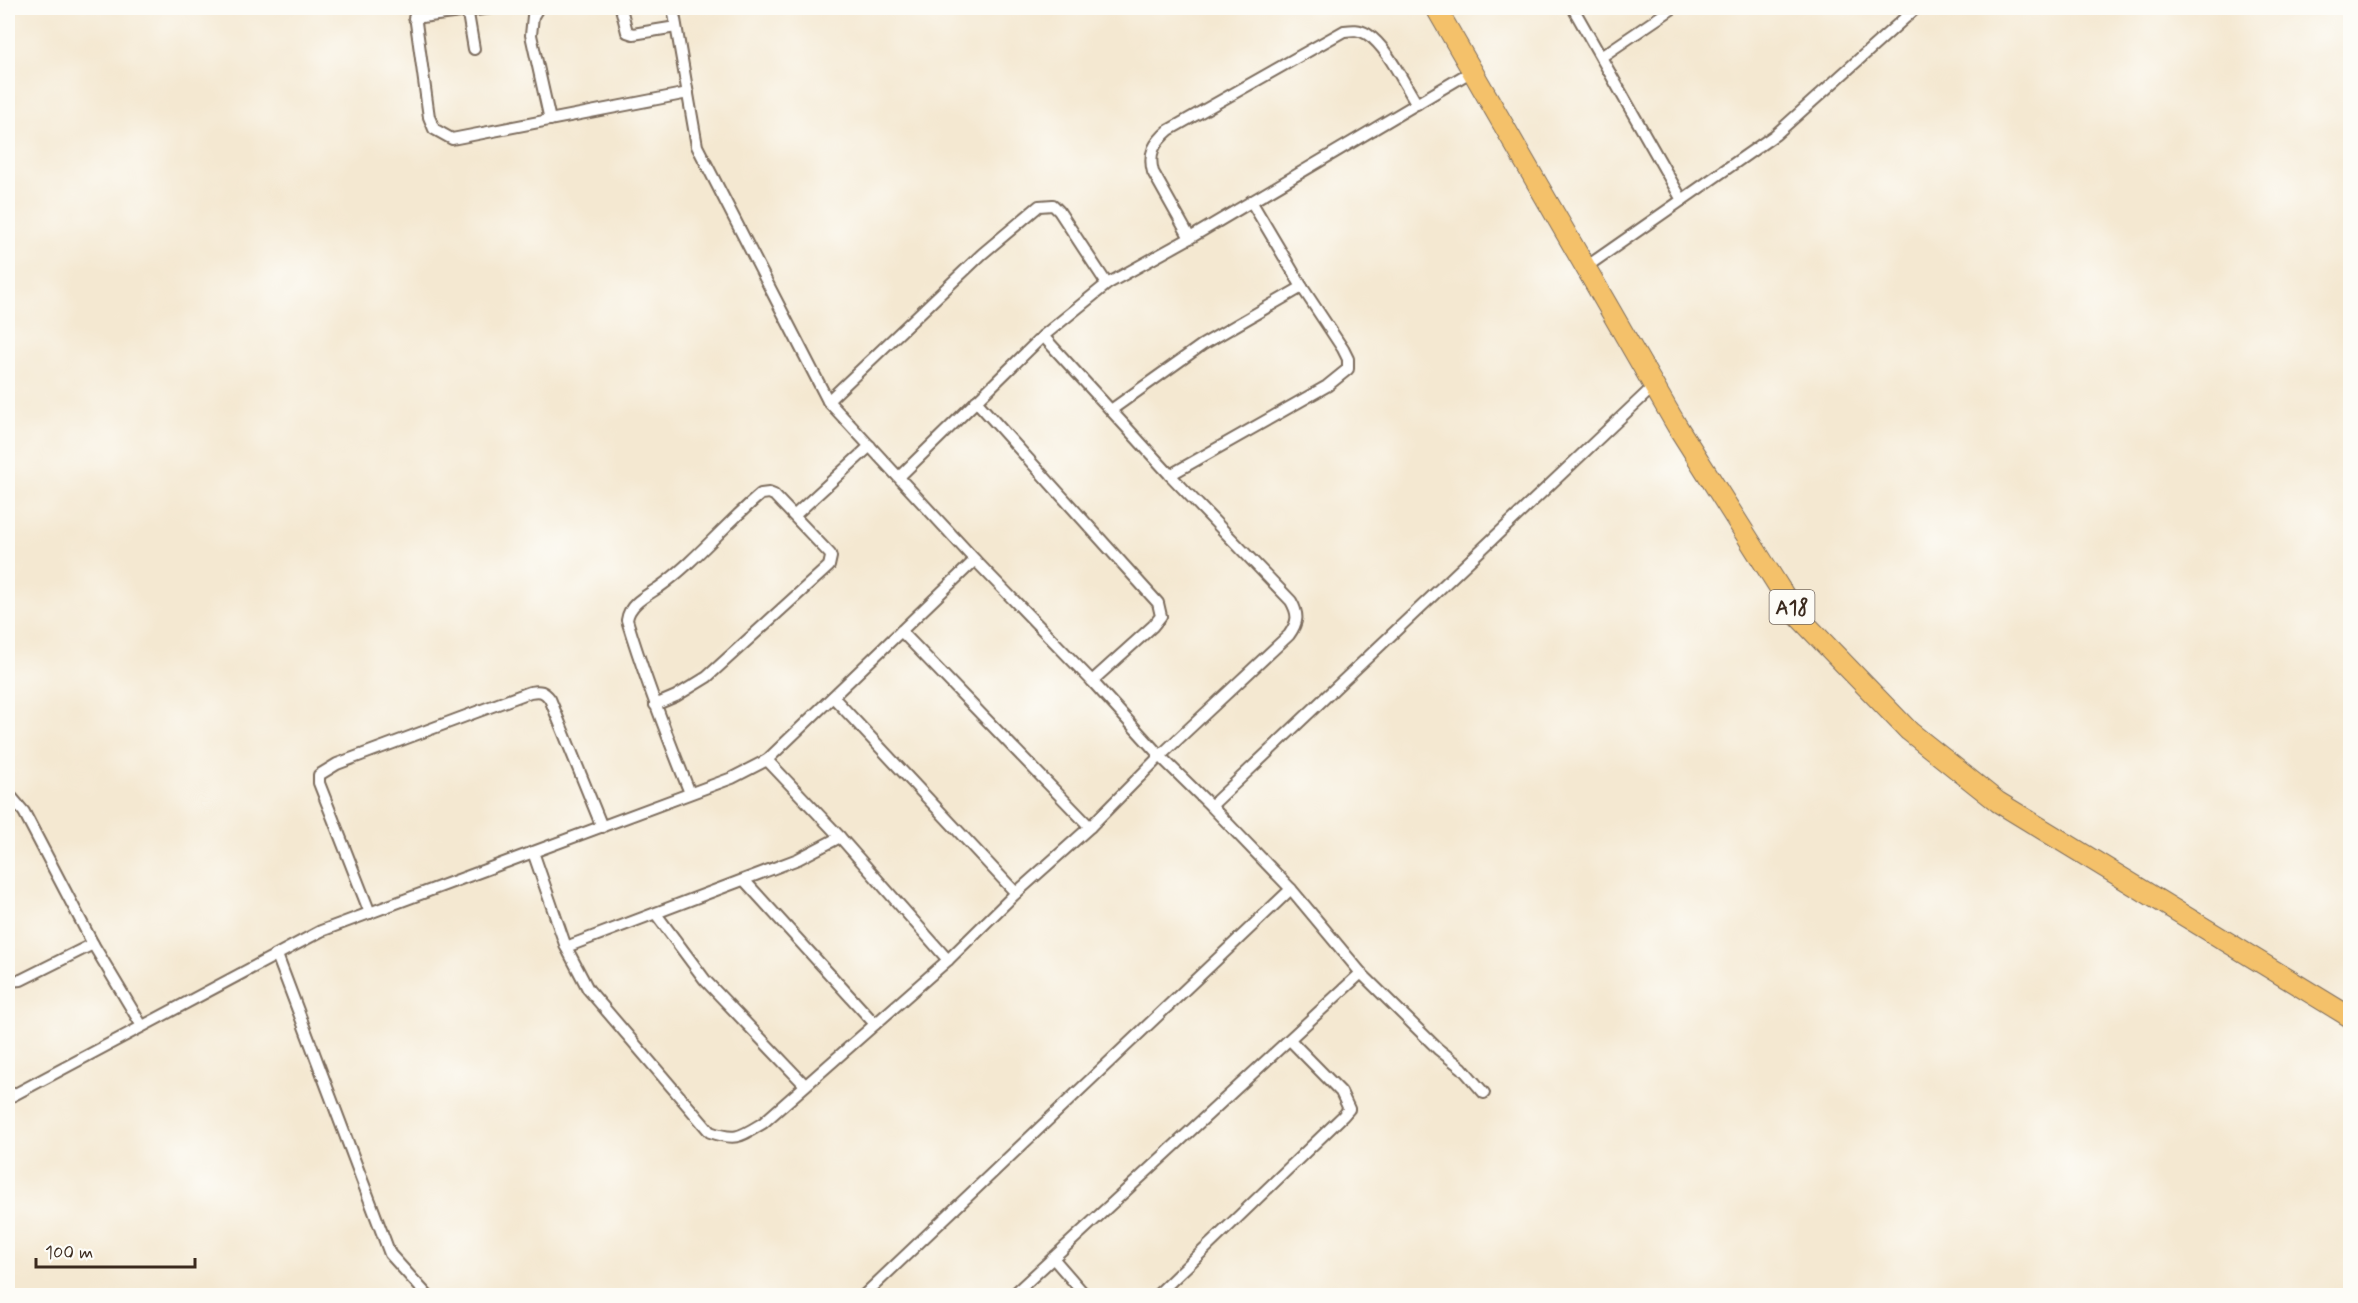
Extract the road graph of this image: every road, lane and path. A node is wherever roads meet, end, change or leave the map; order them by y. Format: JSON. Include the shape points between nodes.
{"nodes":[{"id":1,"x":491,"y":8,"type":"edge"},
{"id":2,"x":538,"y":8,"type":"edge"},
{"id":3,"x":621,"y":8,"type":"edge"},
{"id":4,"x":673,"y":8,"type":"edge"},
{"id":5,"x":1436,"y":8,"type":"edge"},
{"id":6,"x":1573,"y":8,"type":"edge"},
{"id":7,"x":1673,"y":8,"type":"edge"},
{"id":8,"x":1916,"y":8,"type":"edge"},
{"id":9,"x":467,"y":9,"type":"edge"},
{"id":10,"x":414,"y":13,"type":"edge"},
{"id":11,"x":676,"y":27,"type":"junction"},
{"id":12,"x":474,"y":49,"type":"dead end"},
{"id":13,"x":1601,"y":57,"type":"junction"},
{"id":14,"x":1472,"y":71,"type":"junction"},
{"id":15,"x":688,"y":93,"type":"junction"},
{"id":16,"x":1417,"y":104,"type":"junction"},
{"id":17,"x":550,"y":120,"type":"junction"},
{"id":18,"x":1682,"y":200,"type":"junction"},
{"id":19,"x":1251,"y":201,"type":"junction"},
{"id":20,"x":1190,"y":238,"type":"junction"},
{"id":21,"x":1586,"y":267,"type":"junction"},
{"id":22,"x":1107,"y":284,"type":"junction"},
{"id":23,"x":1302,"y":287,"type":"junction"},
{"id":24,"x":1043,"y":336,"type":"junction"},
{"id":25,"x":1654,"y":386,"type":"junction"},
{"id":26,"x":828,"y":400,"type":"junction"},
{"id":27,"x":976,"y":401,"type":"junction"},
{"id":28,"x":1111,"y":410,"type":"junction"},
{"id":29,"x":870,"y":446,"type":"junction"},
{"id":30,"x":1170,"y":475,"type":"junction"},
{"id":31,"x":899,"y":477,"type":"junction"},
{"id":32,"x":795,"y":515,"type":"junction"},
{"id":33,"x":975,"y":560,"type":"junction"},
{"id":34,"x":901,"y":631,"type":"junction"},
{"id":35,"x":1092,"y":681,"type":"junction"},
{"id":36,"x":833,"y":697,"type":"junction"},
{"id":37,"x":655,"y":705,"type":"junction"},
{"id":38,"x":1160,"y":756,"type":"junction"},
{"id":39,"x":767,"y":760,"type":"junction"},
{"id":40,"x":8,"y":793,"type":"edge"},
{"id":41,"x":690,"y":793,"type":"junction"},
{"id":42,"x":1211,"y":806,"type":"junction"},
{"id":43,"x":602,"y":827,"type":"junction"},
{"id":44,"x":1090,"y":827,"type":"junction"},
{"id":45,"x":840,"y":837,"type":"junction"},
{"id":46,"x":533,"y":852,"type":"junction"},
{"id":47,"x":744,"y":880,"type":"junction"},
{"id":48,"x":1291,"y":890,"type":"junction"},
{"id":49,"x":1016,"y":893,"type":"junction"},
{"id":50,"x":370,"y":913,"type":"junction"},
{"id":51,"x":656,"y":914,"type":"junction"},
{"id":52,"x":93,"y":944,"type":"junction"},
{"id":53,"x":566,"y":947,"type":"junction"},
{"id":54,"x":277,"y":955,"type":"junction"},
{"id":55,"x":948,"y":960,"type":"junction"},
{"id":56,"x":1361,"y":973,"type":"junction"},
{"id":57,"x":8,"y":981,"type":"edge"},
{"id":58,"x":2350,"y":1017,"type":"edge"},
{"id":59,"x":875,"y":1024,"type":"junction"},
{"id":60,"x":142,"y":1026,"type":"junction"},
{"id":61,"x":1290,"y":1040,"type":"junction"},
{"id":62,"x":805,"y":1085,"type":"junction"},
{"id":63,"x":1484,"y":1092,"type":"dead end"},
{"id":64,"x":8,"y":1098,"type":"edge"},
{"id":65,"x":1053,"y":1258,"type":"junction"},
{"id":66,"x":428,"y":1296,"type":"edge"},
{"id":67,"x":863,"y":1296,"type":"edge"},
{"id":68,"x":1012,"y":1296,"type":"edge"},
{"id":69,"x":1086,"y":1296,"type":"edge"},
{"id":70,"x":1156,"y":1296,"type":"edge"}],
"edges":[{"from":1,"to":9,"type":"street"},
{"from":2,"to":17,"type":"street","via":[[531,35]]},
{"from":3,"to":11,"type":"street","via":[[627,32]]},
{"from":4,"to":11,"type":"street"},
{"from":5,"to":14,"type":"highway","number":"A18"},
{"from":6,"to":13,"type":"street"},
{"from":7,"to":13,"type":"street"},
{"from":8,"to":18,"type":"street","via":[[1775,135]]},
{"from":9,"to":10,"type":"street"},
{"from":9,"to":12,"type":"street"},
{"from":10,"to":17,"type":"street","via":[[434,129],[452,139]]},
{"from":11,"to":15,"type":"street"},
{"from":13,"to":18,"type":"street"},
{"from":14,"to":16,"type":"street"},
{"from":14,"to":21,"type":"highway","number":"A18"},
{"from":15,"to":17,"type":"street"},
{"from":15,"to":26,"type":"street","via":[[697,146]]},
{"from":16,"to":19,"type":"street"},
{"from":16,"to":20,"type":"street","via":[[1379,44],[1356,29],[1344,32],[1169,130],[1158,140],[1150,162]]},
{"from":18,"to":21,"type":"street"},
{"from":19,"to":20,"type":"street"},
{"from":19,"to":23,"type":"street"},
{"from":20,"to":22,"type":"street"},
{"from":21,"to":25,"type":"highway","number":"A18"},
{"from":22,"to":24,"type":"street"},
{"from":22,"to":26,"type":"street","via":[[1059,211],[1053,205],[1040,206],[982,254]]},
{"from":23,"to":28,"type":"street","via":[[1202,345]]},
{"from":23,"to":30,"type":"street","via":[[1343,349],[1348,369],[1327,386]]},
{"from":24,"to":27,"type":"street"},
{"from":24,"to":28,"type":"street"},
{"from":25,"to":42,"type":"street"},
{"from":25,"to":58,"type":"highway","number":"A18","via":[[1796,614],[1909,731],[1998,802]]},
{"from":26,"to":29,"type":"street"},
{"from":27,"to":31,"type":"street"},
{"from":27,"to":35,"type":"street","via":[[1158,603],[1161,616],[1153,626]]},
{"from":28,"to":30,"type":"street"},
{"from":29,"to":31,"type":"street"},
{"from":29,"to":32,"type":"street"},
{"from":30,"to":38,"type":"street","via":[[1291,601],[1298,613],[1289,635]]},
{"from":31,"to":33,"type":"street"},
{"from":32,"to":37,"type":"street","via":[[830,554],[829,566],[707,677]]},
{"from":32,"to":37,"type":"street","via":[[774,495],[761,494],[674,576],[631,608],[627,620]]},
{"from":33,"to":34,"type":"street"},
{"from":33,"to":35,"type":"street"},
{"from":34,"to":36,"type":"street"},
{"from":34,"to":44,"type":"street"},
{"from":35,"to":38,"type":"street"},
{"from":36,"to":39,"type":"street"},
{"from":36,"to":49,"type":"street"},
{"from":37,"to":41,"type":"street"},
{"from":38,"to":42,"type":"street"},
{"from":38,"to":44,"type":"street"},
{"from":39,"to":41,"type":"street"},
{"from":39,"to":45,"type":"street"},
{"from":40,"to":52,"type":"street","via":[[24,812]]},
{"from":41,"to":43,"type":"street"},
{"from":42,"to":48,"type":"street"},
{"from":43,"to":46,"type":"street"},
{"from":43,"to":50,"type":"street","via":[[550,699],[539,690],[530,692],[337,765],[320,775],[319,783]]},
{"from":44,"to":49,"type":"street"},
{"from":45,"to":47,"type":"street"},
{"from":45,"to":55,"type":"street"},
{"from":46,"to":50,"type":"street"},
{"from":46,"to":53,"type":"street"},
{"from":47,"to":51,"type":"street"},
{"from":47,"to":59,"type":"street"},
{"from":48,"to":56,"type":"street"},
{"from":48,"to":67,"type":"street"},
{"from":49,"to":55,"type":"street"},
{"from":50,"to":54,"type":"street","via":[[321,931]]},
{"from":51,"to":53,"type":"street"},
{"from":51,"to":62,"type":"street","via":[[705,980]]},
{"from":52,"to":57,"type":"street","via":[[21,980]]},
{"from":52,"to":60,"type":"street"},
{"from":53,"to":62,"type":"street","via":[[588,989],[710,1132],[729,1138],[746,1134],[764,1123]]},
{"from":54,"to":60,"type":"street"},
{"from":54,"to":66,"type":"street","via":[[390,1254]]},
{"from":55,"to":59,"type":"street"},
{"from":56,"to":61,"type":"street"},
{"from":56,"to":63,"type":"street"},
{"from":59,"to":62,"type":"street"},
{"from":60,"to":64,"type":"street"},
{"from":61,"to":65,"type":"street"},
{"from":61,"to":70,"type":"street","via":[[1341,1092],[1348,1108]]},
{"from":65,"to":68,"type":"street"},
{"from":65,"to":69,"type":"street"}]}
